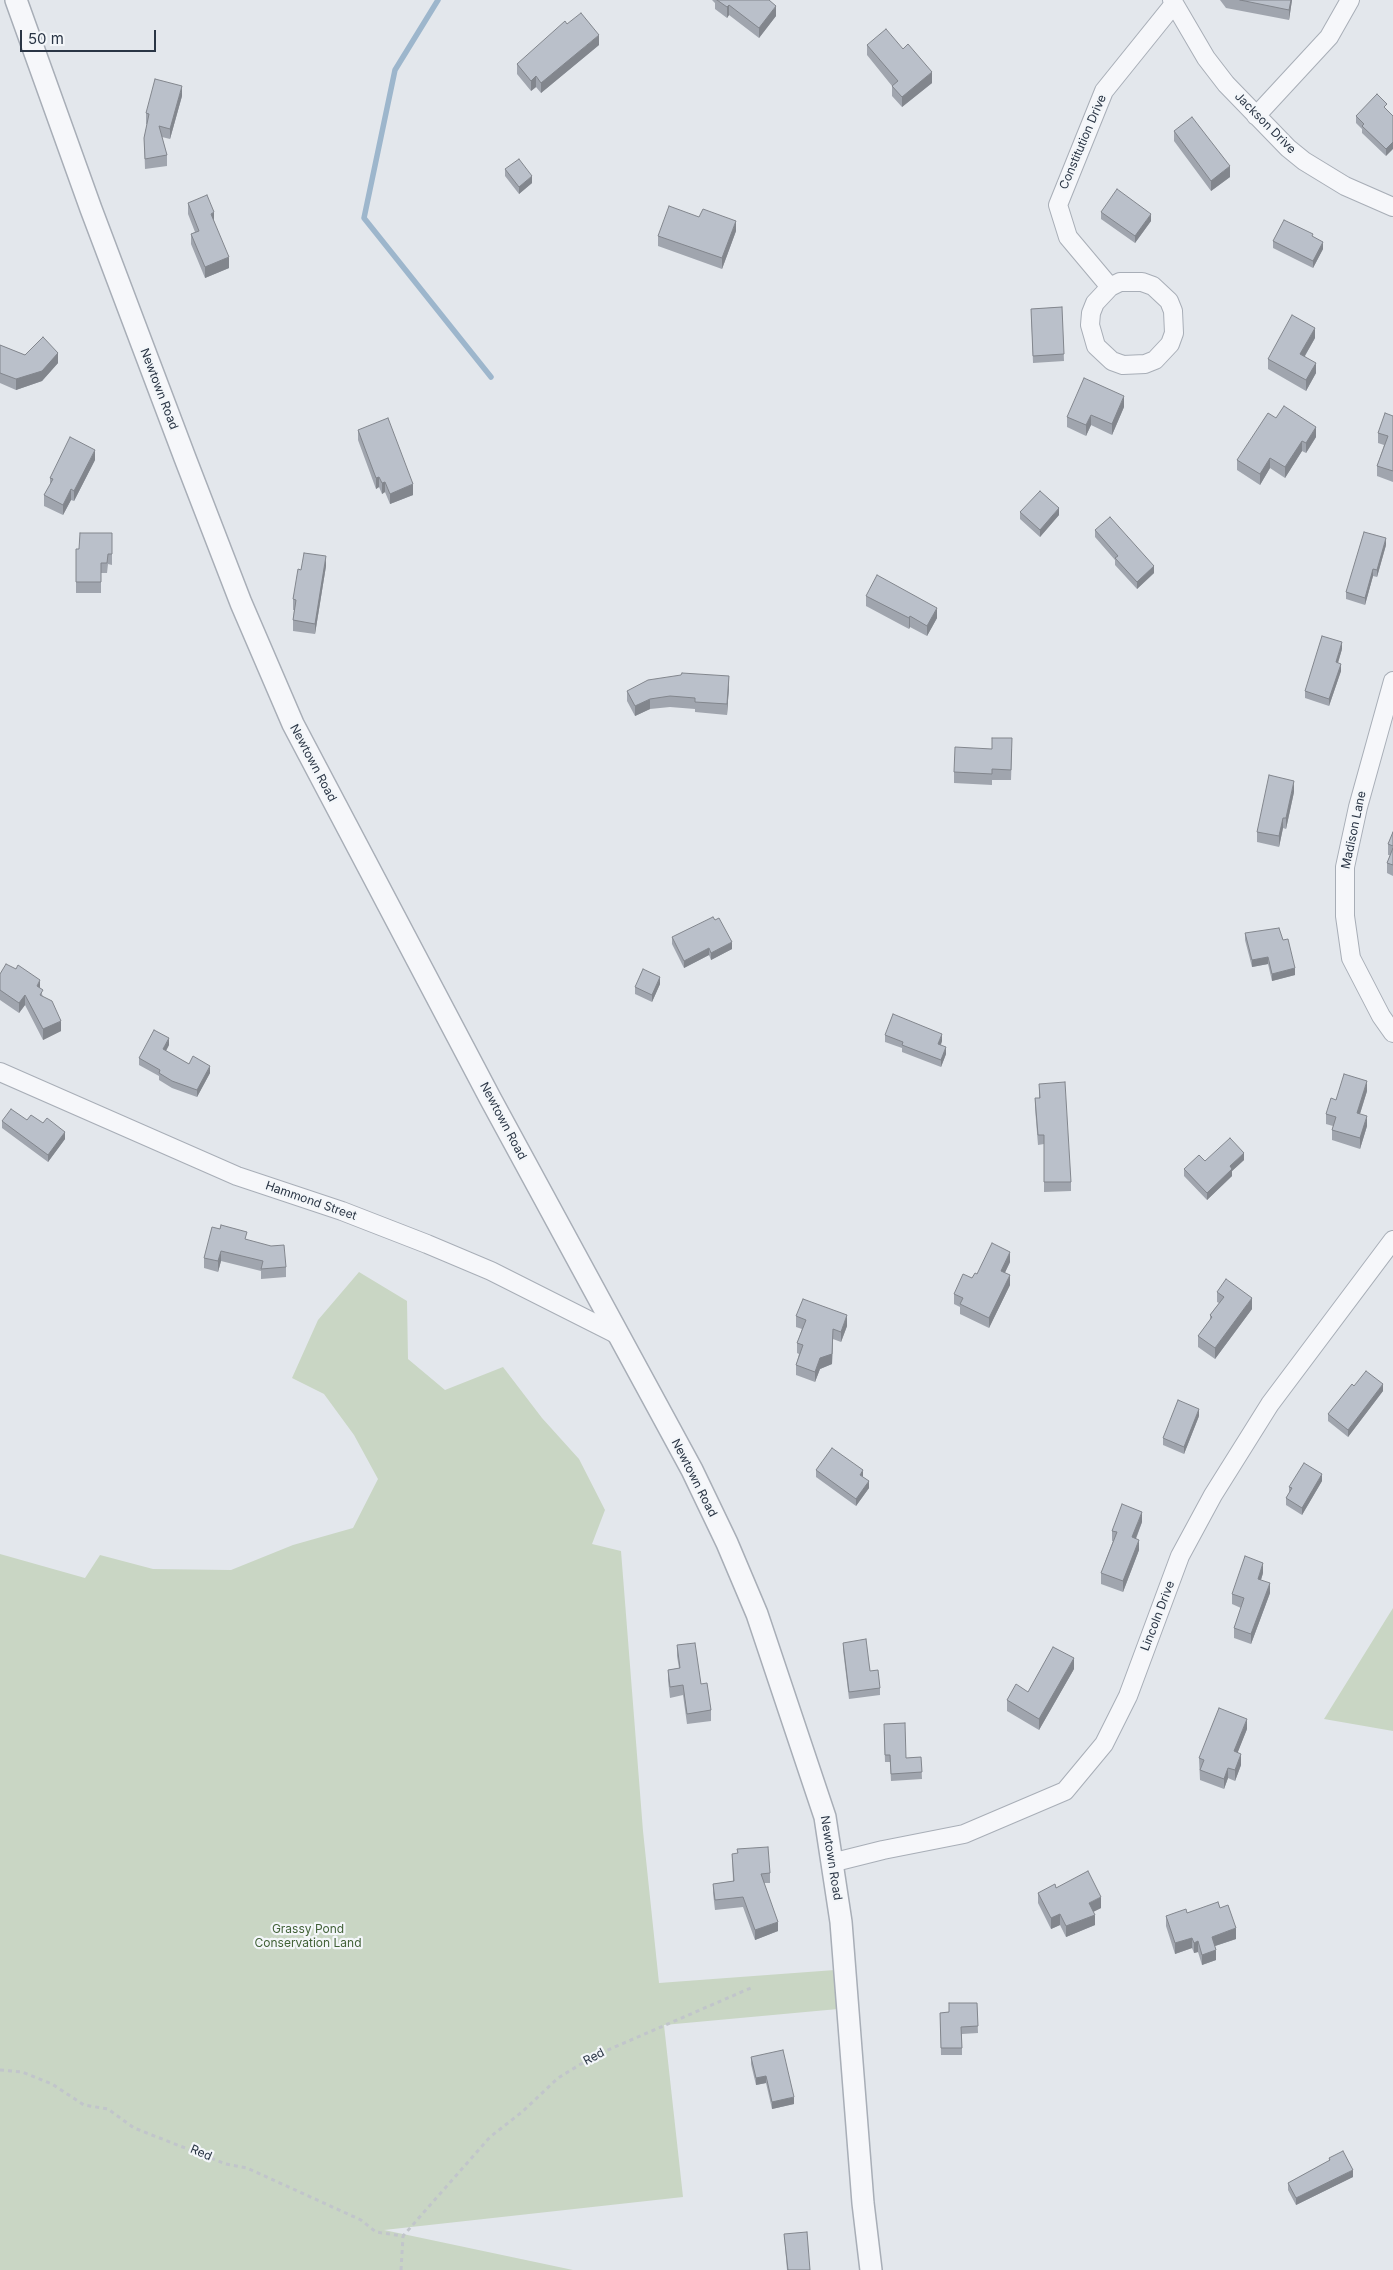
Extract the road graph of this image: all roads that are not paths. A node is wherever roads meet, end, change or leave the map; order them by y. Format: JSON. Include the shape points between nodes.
{"nodes":[{"id":1,"x":16,"y":0,"type":"edge"},
{"id":2,"x":1350,"y":0,"type":"edge"},
{"id":3,"x":1173,"y":2,"type":"edge"},
{"id":4,"x":1256,"y":116,"type":"junction"},
{"id":5,"x":1393,"y":207,"type":"edge"},
{"id":6,"x":1110,"y":287,"type":"junction"},
{"id":7,"x":1393,"y":681,"type":"edge"},
{"id":8,"x":1393,"y":1033,"type":"edge"},
{"id":9,"x":0,"y":1072,"type":"edge"},
{"id":10,"x":1393,"y":1240,"type":"edge"},
{"id":11,"x":620,"y":1336,"type":"junction"},
{"id":12,"x":831,"y":1863,"type":"junction"},
{"id":13,"x":871,"y":2270,"type":"edge"}],
"edges":[{"from":1,"to":11,"type":"street","name":"Newtown Road","via":[[90,209],[278,691],[490,1098]]},
{"from":2,"to":4,"type":"street","via":[[1329,37]]},
{"from":3,"to":4,"type":"street","name":"Jackson Drive","via":[[1206,58]]},
{"from":3,"to":6,"type":"street","name":"Constitution Drive","via":[[1104,91],[1058,205],[1068,237]]},
{"from":4,"to":5,"type":"street","name":"Jackson Drive","via":[[1304,161],[1358,193]]},
{"from":6,"to":6,"type":"street","via":[[1120,282],[1142,282],[1153,286],[1169,301],[1174,316],[1174,333],[1167,348],[1155,360],[1123,365],[1112,361],[1096,346],[1090,330],[1091,313],[1098,298]]},
{"from":7,"to":8,"type":"street","name":"Madison Lane","via":[[1358,807],[1345,868],[1345,916],[1351,958]]},
{"from":9,"to":11,"type":"street","name":"Hammond Street","via":[[237,1176],[342,1210],[491,1271]]},
{"from":10,"to":12,"type":"street","name":"Lincoln Drive","via":[[1270,1404],[1213,1495],[1180,1556],[1128,1696],[1104,1744],[1065,1791],[964,1834]]},
{"from":11,"to":12,"type":"street","name":"Newtown Road","via":[[698,1483],[757,1614],[825,1817]]},
{"from":12,"to":13,"type":"street","name":"Newtown Road","via":[[842,1932]]}]}
